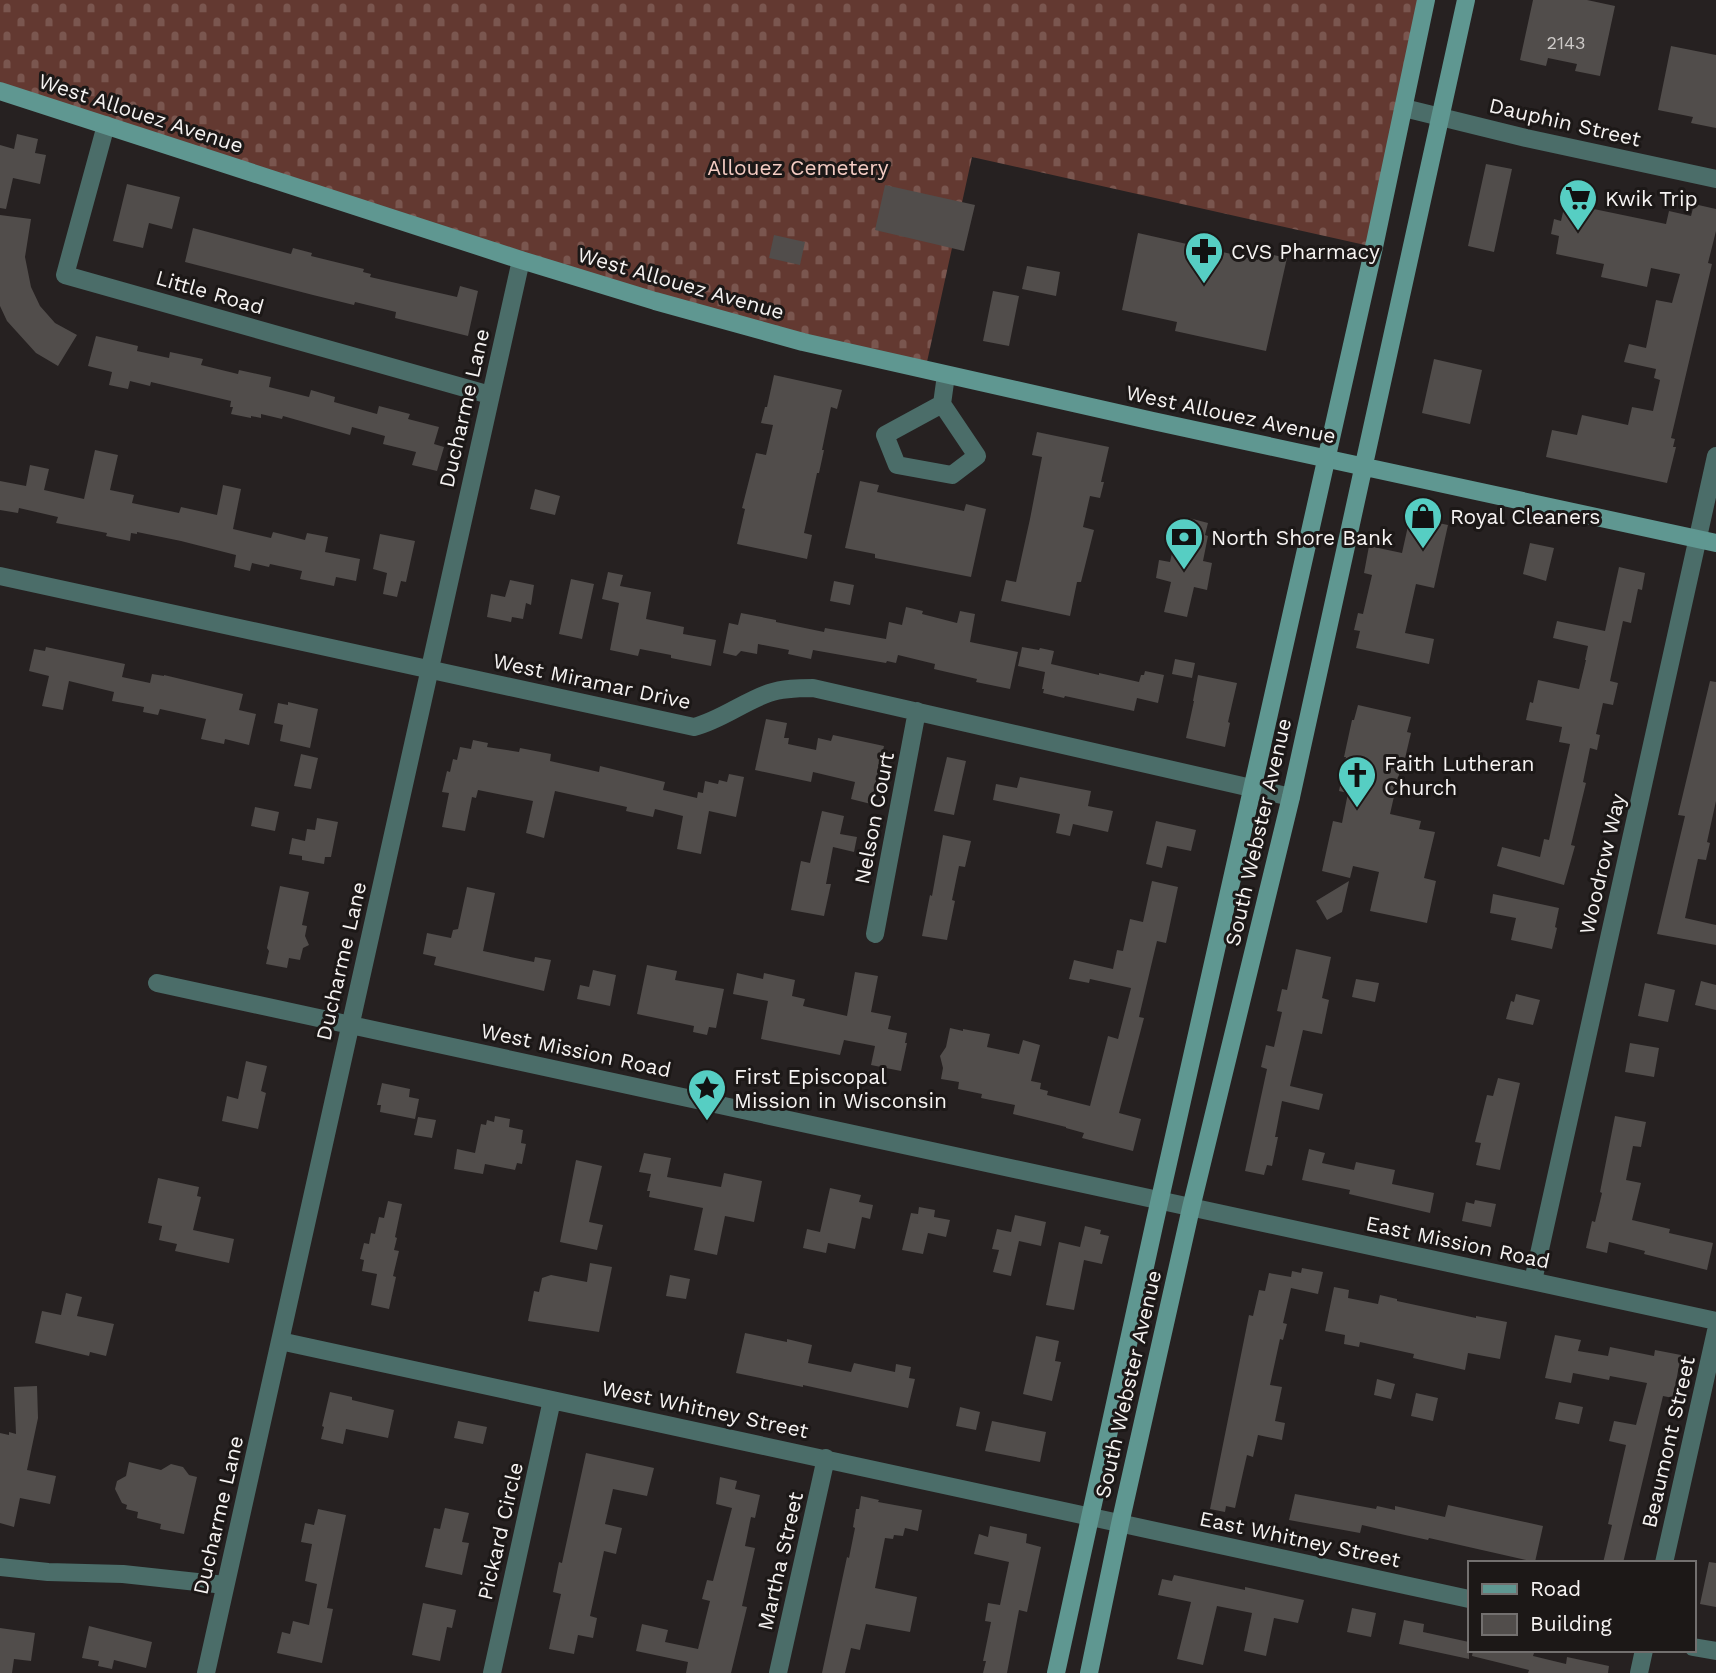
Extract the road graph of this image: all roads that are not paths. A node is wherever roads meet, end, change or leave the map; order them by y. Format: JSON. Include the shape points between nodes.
{"nodes":[{"id":1,"x":1426,"y":0,"type":"edge"},
{"id":2,"x":1466,"y":0,"type":"edge"},
{"id":3,"x":0,"y":90,"type":"edge"},
{"id":4,"x":1404,"y":108,"type":"junction"},
{"id":5,"x":1439,"y":117,"type":"junction"},
{"id":6,"x":106,"y":125,"type":"junction"},
{"id":7,"x":1716,"y":179,"type":"edge"},
{"id":8,"x":521,"y":260,"type":"junction"},
{"id":9,"x":946,"y":375,"type":"junction"},
{"id":10,"x":490,"y":395,"type":"junction"},
{"id":11,"x":942,"y":404,"type":"junction"},
{"id":12,"x":1716,"y":456,"type":"edge"},
{"id":13,"x":1326,"y":458,"type":"junction"},
{"id":14,"x":1364,"y":467,"type":"junction"},
{"id":15,"x":1698,"y":539,"type":"junction"},
{"id":16,"x":1716,"y":543,"type":"edge"},
{"id":17,"x":0,"y":576,"type":"edge"},
{"id":18,"x":429,"y":670,"type":"junction"},
{"id":19,"x":917,"y":711,"type":"junction"},
{"id":20,"x":1252,"y":788,"type":"junction"},
{"id":21,"x":1291,"y":797,"type":"junction"},
{"id":22,"x":875,"y":934,"type":"dead end"},
{"id":23,"x":157,"y":983,"type":"dead end"},
{"id":24,"x":350,"y":1024,"type":"junction"},
{"id":25,"x":1160,"y":1201,"type":"junction"},
{"id":26,"x":1191,"y":1208,"type":"junction"},
{"id":27,"x":1532,"y":1281,"type":"junction"},
{"id":28,"x":1716,"y":1321,"type":"edge"},
{"id":29,"x":1716,"y":1331,"type":"edge"},
{"id":30,"x":280,"y":1340,"type":"junction"},
{"id":31,"x":552,"y":1399,"type":"junction"},
{"id":32,"x":826,"y":1458,"type":"junction"},
{"id":33,"x":1090,"y":1517,"type":"junction"},
{"id":34,"x":1120,"y":1524,"type":"junction"},
{"id":35,"x":1664,"y":1561,"type":"edge"},
{"id":36,"x":0,"y":1567,"type":"edge"},
{"id":37,"x":225,"y":1585,"type":"junction"},
{"id":38,"x":1468,"y":1599,"type":"edge"},
{"id":39,"x":1695,"y":1647,"type":"edge"},
{"id":40,"x":1716,"y":1651,"type":"edge"},
{"id":41,"x":1644,"y":1652,"type":"edge"},
{"id":42,"x":206,"y":1673,"type":"edge"},
{"id":43,"x":492,"y":1673,"type":"edge"},
{"id":44,"x":778,"y":1673,"type":"edge"},
{"id":45,"x":1056,"y":1673,"type":"edge"},
{"id":46,"x":1089,"y":1673,"type":"edge"},
{"id":47,"x":1639,"y":1673,"type":"edge"}],
"edges":[{"from":1,"to":4,"type":"main road","name":"South Webster Avenue"},
{"from":2,"to":5,"type":"main road","name":"South Webster Avenue"},
{"from":3,"to":6,"type":"main road","name":"West Allouez Avenue"},
{"from":4,"to":5,"type":"street","name":"Dauphin Street"},
{"from":4,"to":13,"type":"main road","name":"South Webster Avenue"},
{"from":5,"to":7,"type":"street","name":"Dauphin Street"},
{"from":5,"to":14,"type":"main road","name":"South Webster Avenue"},
{"from":6,"to":8,"type":"main road","name":"West Allouez Avenue"},
{"from":6,"to":10,"type":"street","name":"Little Road","via":[[65,275]]},
{"from":8,"to":9,"type":"main road","name":"West Allouez Avenue","via":[[791,339]]},
{"from":8,"to":10,"type":"street","name":"Ducharme Lane"},
{"from":9,"to":11,"type":"street"},
{"from":9,"to":13,"type":"main road","name":"West Allouez Avenue"},
{"from":10,"to":18,"type":"street","name":"Ducharme Lane"},
{"from":11,"to":11,"type":"street","via":[[885,435],[897,465],[952,475],[977,456]]},
{"from":12,"to":15,"type":"street","name":"Woodrow Way"},
{"from":13,"to":14,"type":"main road","name":"West Allouez Avenue"},
{"from":13,"to":20,"type":"main road","name":"South Webster Avenue"},
{"from":14,"to":15,"type":"main road","name":"West Allouez Avenue"},
{"from":14,"to":21,"type":"main road","name":"South Webster Avenue"},
{"from":15,"to":16,"type":"main road","name":"West Allouez Avenue"},
{"from":15,"to":27,"type":"street","name":"Woodrow Way"},
{"from":17,"to":18,"type":"street","name":"West Miramar Drive"},
{"from":18,"to":19,"type":"street","name":"West Miramar Drive","via":[[694,727],[770,692],[796,688]]},
{"from":18,"to":24,"type":"street","name":"Ducharme Lane"},
{"from":19,"to":20,"type":"street","name":"West Miramar Drive"},
{"from":19,"to":22,"type":"street","name":"Nelson Court"},
{"from":20,"to":21,"type":"street","name":"West Miramar Drive"},
{"from":20,"to":25,"type":"main road","name":"South Webster Avenue"},
{"from":21,"to":26,"type":"main road","name":"South Webster Avenue"},
{"from":23,"to":24,"type":"street","name":"West Mission Road"},
{"from":24,"to":25,"type":"street","name":"West Mission Road"},
{"from":24,"to":30,"type":"street","name":"Ducharme Lane"},
{"from":25,"to":26,"type":"street","name":"West Mission Road"},
{"from":25,"to":33,"type":"main road","name":"South Webster Avenue"},
{"from":26,"to":27,"type":"street","name":"East Mission Road"},
{"from":26,"to":34,"type":"main road","name":"South Webster Avenue"},
{"from":27,"to":28,"type":"street","name":"East Mission Road"},
{"from":29,"to":35,"type":"street","name":"Beaumont Street"},
{"from":30,"to":31,"type":"street","name":"West Whitney Street"},
{"from":30,"to":37,"type":"street","name":"Ducharme Lane"},
{"from":31,"to":32,"type":"street","name":"West Whitney Street"},
{"from":31,"to":43,"type":"street","name":"Pickard Circle"},
{"from":32,"to":33,"type":"street","name":"West Whitney Street"},
{"from":32,"to":44,"type":"street","name":"Martha Street"},
{"from":33,"to":34,"type":"street","name":"West Whitney Street"},
{"from":33,"to":45,"type":"main road","name":"South Webster Avenue"},
{"from":34,"to":38,"type":"street","name":"East Whitney Street"},
{"from":34,"to":46,"type":"main road","name":"South Webster Avenue"},
{"from":36,"to":37,"type":"street"},
{"from":37,"to":42,"type":"street","name":"Ducharme Lane"},
{"from":39,"to":40,"type":"street"},
{"from":41,"to":47,"type":"street"}]}
